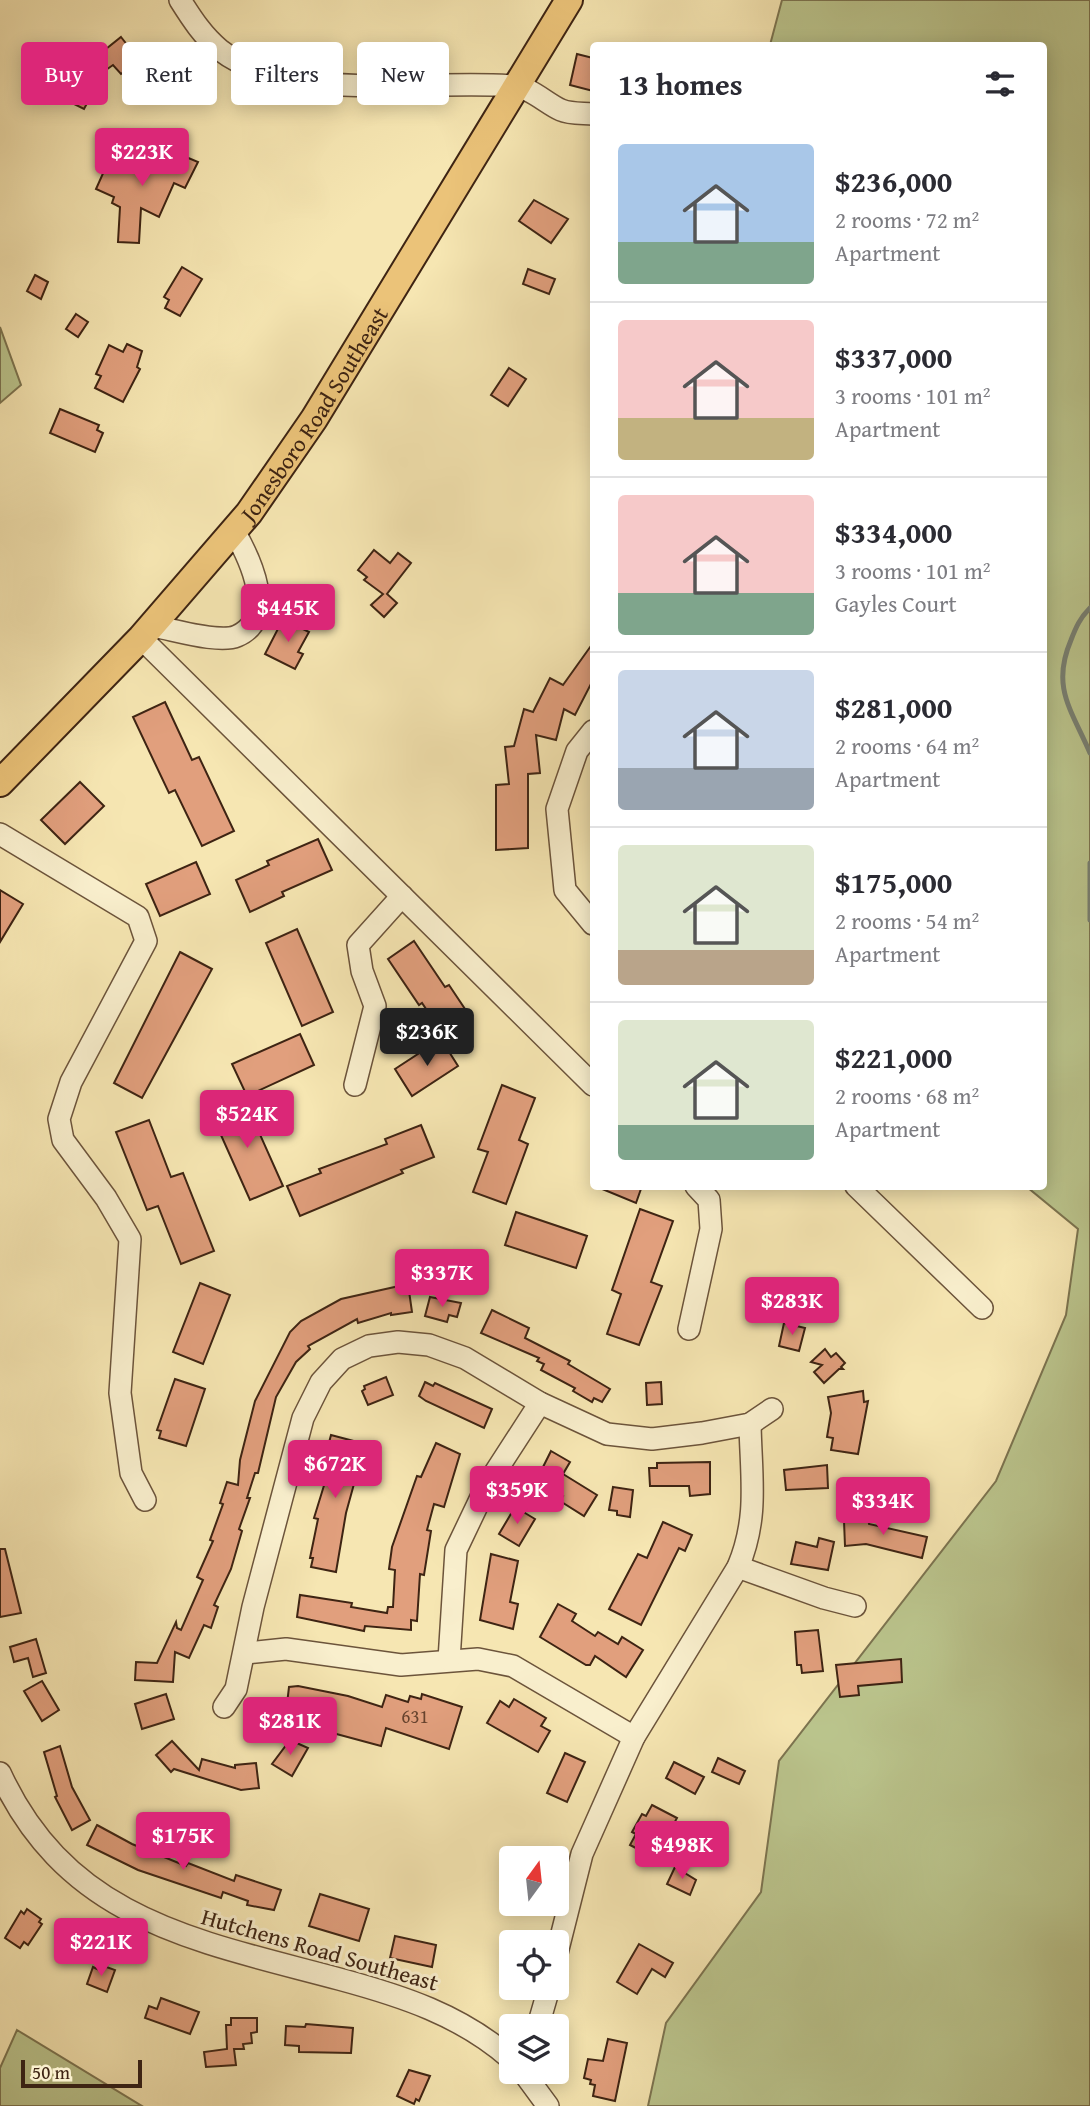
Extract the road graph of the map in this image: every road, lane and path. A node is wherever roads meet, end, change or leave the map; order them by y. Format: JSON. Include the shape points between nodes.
{"nodes":[{"id":1,"x":180,"y":0,"type":"edge"},
{"id":2,"x":569,"y":0,"type":"edge"},
{"id":3,"x":519,"y":86,"type":"junction"},
{"id":4,"x":590,"y":114,"type":"edge"},
{"id":5,"x":234,"y":531,"type":"junction"},
{"id":6,"x":147,"y":632,"type":"junction"},
{"id":7,"x":590,"y":736,"type":"edge"},
{"id":8,"x":0,"y":783,"type":"edge"},
{"id":9,"x":0,"y":834,"type":"edge"},
{"id":10,"x":402,"y":896,"type":"junction"},
{"id":11,"x":590,"y":920,"type":"edge"},
{"id":12,"x":590,"y":1082,"type":"edge"},
{"id":13,"x":355,"y":1084,"type":"dead end"},
{"id":14,"x":700,"y":1190,"type":"edge"},
{"id":15,"x":860,"y":1190,"type":"edge"},
{"id":16,"x":982,"y":1308,"type":"dead end"},
{"id":17,"x":689,"y":1329,"type":"dead end"},
{"id":18,"x":540,"y":1403,"type":"junction"},
{"id":19,"x":772,"y":1409,"type":"dead end"},
{"id":20,"x":750,"y":1424,"type":"junction"},
{"id":21,"x":145,"y":1500,"type":"dead end"},
{"id":22,"x":738,"y":1567,"type":"junction"},
{"id":23,"x":855,"y":1606,"type":"dead end"},
{"id":24,"x":246,"y":1653,"type":"junction"},
{"id":25,"x":449,"y":1660,"type":"junction"},
{"id":26,"x":224,"y":1707,"type":"dead end"},
{"id":27,"x":634,"y":1737,"type":"junction"},
{"id":28,"x":0,"y":1773,"type":"edge"},
{"id":29,"x":563,"y":1930,"type":"edge"},
{"id":30,"x":499,"y":2048,"type":"edge"},
{"id":31,"x":532,"y":2084,"type":"edge"},
{"id":32,"x":548,"y":2106,"type":"edge"}],
"edges":[{"from":1,"to":3,"type":"street","via":[[201,33],[223,52],[290,80],[325,85]]},
{"from":2,"to":3,"type":"main road","name":"Jonesboro Road Southeast"},
{"from":3,"to":4,"type":"street","via":[[564,112]]},
{"from":3,"to":5,"type":"main road","name":"Jonesboro Road Southeast","via":[[314,419]]},
{"from":5,"to":6,"type":"main road","name":"Jonesboro Road Southeast"},
{"from":5,"to":6,"type":"street","via":[[248,555],[260,601],[251,624],[237,636],[222,638]]},
{"from":6,"to":8,"type":"main road","name":"Jonesboro Road Southeast"},
{"from":6,"to":10,"type":"street"},
{"from":7,"to":11,"type":"street","via":[[577,751],[556,809],[565,890]]},
{"from":9,"to":21,"type":"street","via":[[138,917],[146,941],[71,1082],[59,1119],[63,1140],[130,1239],[120,1393],[131,1473]]},
{"from":10,"to":12,"type":"street"},
{"from":10,"to":13,"type":"street","via":[[358,945],[375,1006]]},
{"from":14,"to":17,"type":"street","via":[[709,1200],[711,1228]]},
{"from":15,"to":16,"type":"street"},
{"from":18,"to":20,"type":"street","via":[[607,1434],[690,1434]]},
{"from":18,"to":24,"type":"street","via":[[465,1358],[429,1345],[398,1342],[369,1346],[342,1359],[321,1382],[303,1418],[253,1608]]},
{"from":18,"to":25,"type":"street","via":[[488,1485],[456,1550]]},
{"from":19,"to":20,"type":"street"},
{"from":20,"to":22,"type":"street","via":[[753,1520]]},
{"from":22,"to":23,"type":"street"},
{"from":22,"to":27,"type":"street"},
{"from":24,"to":25,"type":"street","via":[[318,1651],[401,1665]]},
{"from":24,"to":26,"type":"street","via":[[236,1689]]},
{"from":25,"to":27,"type":"street","via":[[478,1659],[513,1666]]},
{"from":27,"to":29,"type":"street","via":[[582,1854]]},
{"from":28,"to":30,"type":"street","name":"Hutchens Road Southeast","via":[[13,1802],[41,1840],[113,1903],[200,1942],[403,1996]]},
{"from":31,"to":32,"type":"street"}]}
